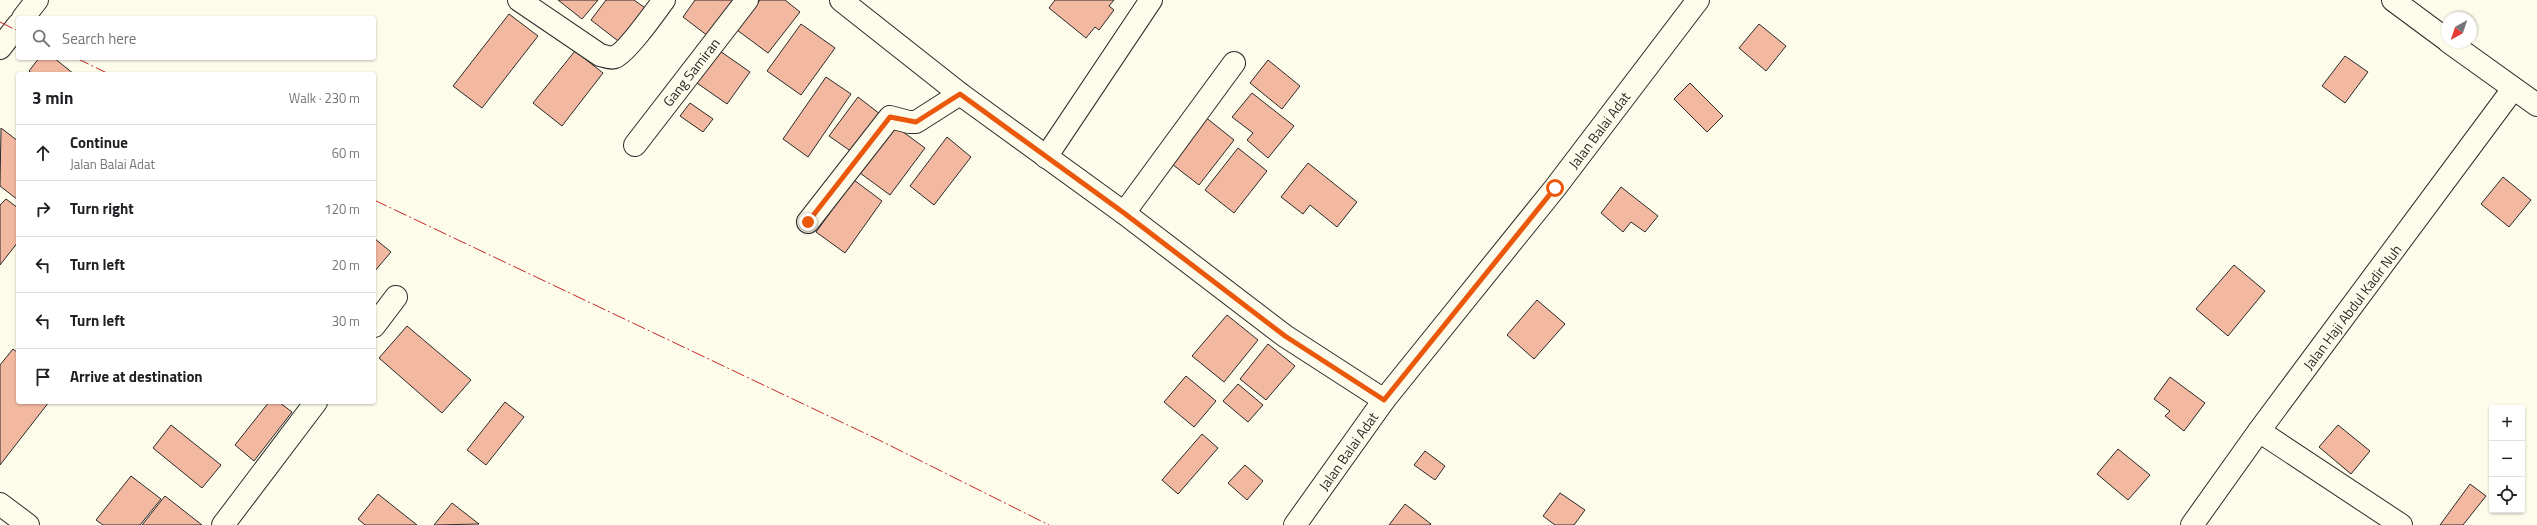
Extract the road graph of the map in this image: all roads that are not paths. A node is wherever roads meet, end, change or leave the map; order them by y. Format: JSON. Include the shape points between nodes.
{"nodes":[{"id":1,"x":519,"y":0,"type":"edge"},
{"id":2,"x":664,"y":0,"type":"edge"},
{"id":3,"x":747,"y":0,"type":"edge"},
{"id":4,"x":842,"y":0,"type":"edge"},
{"id":5,"x":1151,"y":0,"type":"edge"},
{"id":6,"x":1698,"y":0,"type":"edge"},
{"id":7,"x":2394,"y":0,"type":"edge"},
{"id":8,"x":16,"y":27,"type":"edge"},
{"id":9,"x":2441,"y":35,"type":"edge"},
{"id":10,"x":0,"y":48,"type":"edge"},
{"id":11,"x":2457,"y":48,"type":"edge"},
{"id":12,"x":1234,"y":63,"type":"dead end"},
{"id":13,"x":2513,"y":90,"type":"junction"},
{"id":14,"x":960,"y":94,"type":"junction"},
{"id":15,"x":2537,"y":105,"type":"edge"},
{"id":16,"x":635,"y":145,"type":"dead end"},
{"id":17,"x":1046,"y":157,"type":"junction"},
{"id":18,"x":1124,"y":213,"type":"junction"},
{"id":19,"x":808,"y":222,"type":"dead end"},
{"id":20,"x":396,"y":297,"type":"dead end"},
{"id":21,"x":376,"y":323,"type":"edge"},
{"id":22,"x":1384,"y":400,"type":"junction"},
{"id":23,"x":314,"y":404,"type":"edge"},
{"id":24,"x":2259,"y":431,"type":"junction"},
{"id":25,"x":0,"y":504,"type":"edge"},
{"id":26,"x":28,"y":525,"type":"edge"},
{"id":27,"x":223,"y":525,"type":"edge"},
{"id":28,"x":1295,"y":525,"type":"edge"},
{"id":29,"x":2192,"y":525,"type":"edge"},
{"id":30,"x":2401,"y":525,"type":"edge"}],
"edges":[{"from":1,"to":2,"type":"street","via":[[600,55],[615,57],[628,46]]},
{"from":3,"to":16,"type":"street","name":"Gang Samiran"},
{"from":4,"to":14,"type":"street"},
{"from":5,"to":17,"type":"street"},
{"from":6,"to":22,"type":"street","name":"Jalan Balai Adat","via":[[1555,188]]},
{"from":7,"to":9,"type":"street"},
{"from":8,"to":10,"type":"street"},
{"from":11,"to":13,"type":"street"},
{"from":12,"to":18,"type":"street"},
{"from":13,"to":15,"type":"street"},
{"from":13,"to":24,"type":"street","name":"Jalan Haji Abdul Kadir Nuh"},
{"from":14,"to":17,"type":"street"},
{"from":14,"to":19,"type":"street","via":[[916,122],[890,117]]},
{"from":17,"to":18,"type":"street"},
{"from":18,"to":22,"type":"street","via":[[1285,336]]},
{"from":20,"to":21,"type":"street"},
{"from":22,"to":28,"type":"street","name":"Jalan Balai Adat"},
{"from":23,"to":27,"type":"street"},
{"from":24,"to":29,"type":"street","name":"Jalan Haji Abdul Kadir Nuh"},
{"from":24,"to":30,"type":"street"},
{"from":25,"to":26,"type":"street"}]}
